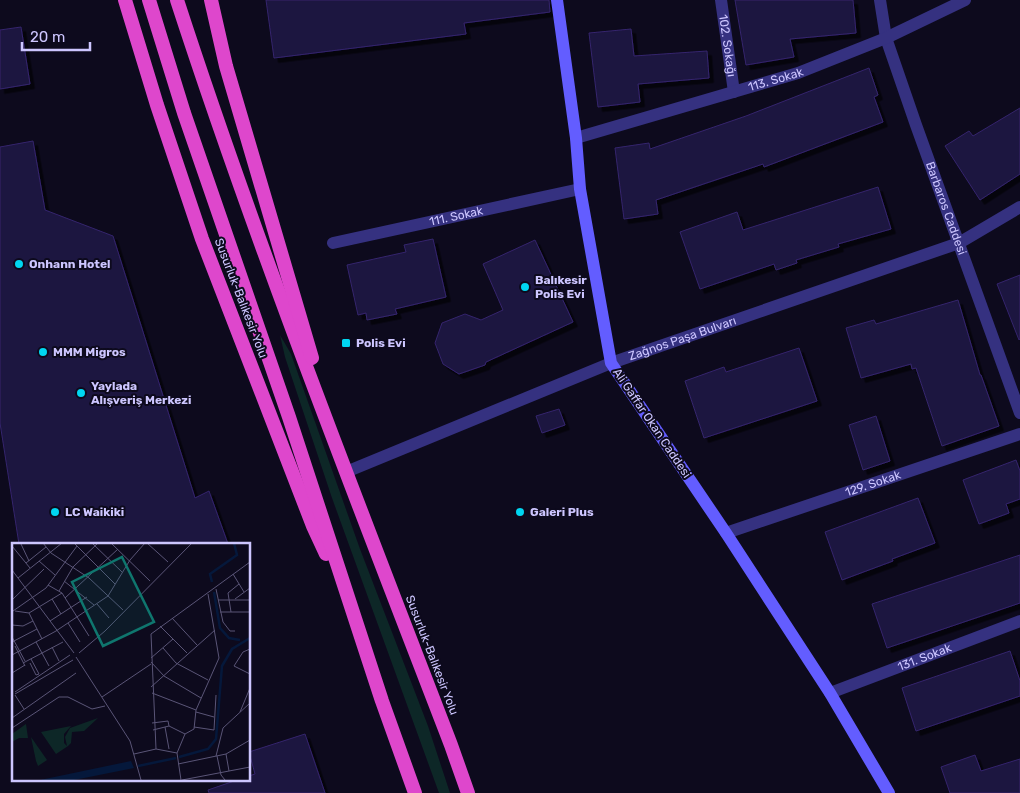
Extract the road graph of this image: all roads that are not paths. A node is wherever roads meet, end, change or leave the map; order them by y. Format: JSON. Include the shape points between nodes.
{"nodes":[{"id":1,"x":125,"y":0,"type":"edge"},
{"id":2,"x":149,"y":0,"type":"edge"},
{"id":3,"x":177,"y":0,"type":"edge"},
{"id":4,"x":211,"y":0,"type":"edge"},
{"id":5,"x":557,"y":0,"type":"edge"},
{"id":6,"x":721,"y":0,"type":"edge"},
{"id":7,"x":880,"y":0,"type":"edge"},
{"id":8,"x":965,"y":0,"type":"edge"},
{"id":9,"x":886,"y":38,"type":"junction"},
{"id":10,"x":734,"y":92,"type":"junction"},
{"id":11,"x":576,"y":138,"type":"junction"},
{"id":12,"x":580,"y":189,"type":"junction"},
{"id":13,"x":1020,"y":208,"type":"edge"},
{"id":14,"x":333,"y":243,"type":"dead end"},
{"id":15,"x":959,"y":243,"type":"junction"},
{"id":16,"x":612,"y":363,"type":"junction"},
{"id":17,"x":1020,"y":413,"type":"edge"},
{"id":18,"x":1020,"y":434,"type":"edge"},
{"id":19,"x":346,"y":472,"type":"junction"},
{"id":20,"x":726,"y":533,"type":"junction"},
{"id":21,"x":348,"y":600,"type":"junction"},
{"id":22,"x":1020,"y":621,"type":"edge"},
{"id":23,"x":830,"y":693,"type":"junction"},
{"id":24,"x":415,"y":793,"type":"edge"},
{"id":25,"x":468,"y":793,"type":"edge"},
{"id":26,"x":889,"y":793,"type":"edge"}],
"edges":[{"from":1,"to":21,"type":"highway","name":"Susurluk-Balıkesir Yolu","via":[[202,239],[312,526]]},
{"from":2,"to":21,"type":"highway","name":"Susurluk-Balıkesir Yolu"},
{"from":3,"to":19,"type":"highway","name":"Susurluk-Balıkesir Yolu","via":[[209,99]]},
{"from":4,"to":19,"type":"highway","name":"Susurluk-Balıkesir Yolu","via":[[226,66]]},
{"from":5,"to":11,"type":"main road","name":"Ali Gaffar Okan Caddesi"},
{"from":6,"to":10,"type":"street","name":"102. Sokağı"},
{"from":7,"to":9,"type":"street","name":"Barbaros Caddesi"},
{"from":8,"to":9,"type":"street","name":"113. Sokak"},
{"from":9,"to":10,"type":"street","name":"113. Sokak","via":[[798,73]]},
{"from":9,"to":15,"type":"street","name":"Barbaros Caddesi"},
{"from":10,"to":11,"type":"street","name":"113. Sokak"},
{"from":11,"to":12,"type":"main road","name":"Ali Gaffar Okan Caddesi"},
{"from":12,"to":14,"type":"street","name":"111. Sokak"},
{"from":12,"to":16,"type":"main road","name":"Ali Gaffar Okan Caddesi"},
{"from":13,"to":15,"type":"street","name":"Zağnos Paşa Bulvarı"},
{"from":15,"to":16,"type":"street","name":"Zağnos Paşa Bulvarı"},
{"from":15,"to":17,"type":"street","name":"Barbaros Caddesi"},
{"from":16,"to":19,"type":"street","name":"Zağnos Paşa Bulvarı"},
{"from":16,"to":20,"type":"main road","name":"Ali Gaffar Okan Caddesi"},
{"from":18,"to":20,"type":"street","name":"129. Sokak"},
{"from":19,"to":25,"type":"highway","name":"Susurluk-Balıkesir Yolu"},
{"from":20,"to":23,"type":"main road","name":"Ali Gaffar Okan Caddesi"},
{"from":21,"to":24,"type":"highway","name":"Susurluk-Balıkesir Yolu"},
{"from":22,"to":23,"type":"street","name":"131. Sokak"},
{"from":23,"to":26,"type":"main road","name":"Ali Gaffar Okan Caddesi"}]}
